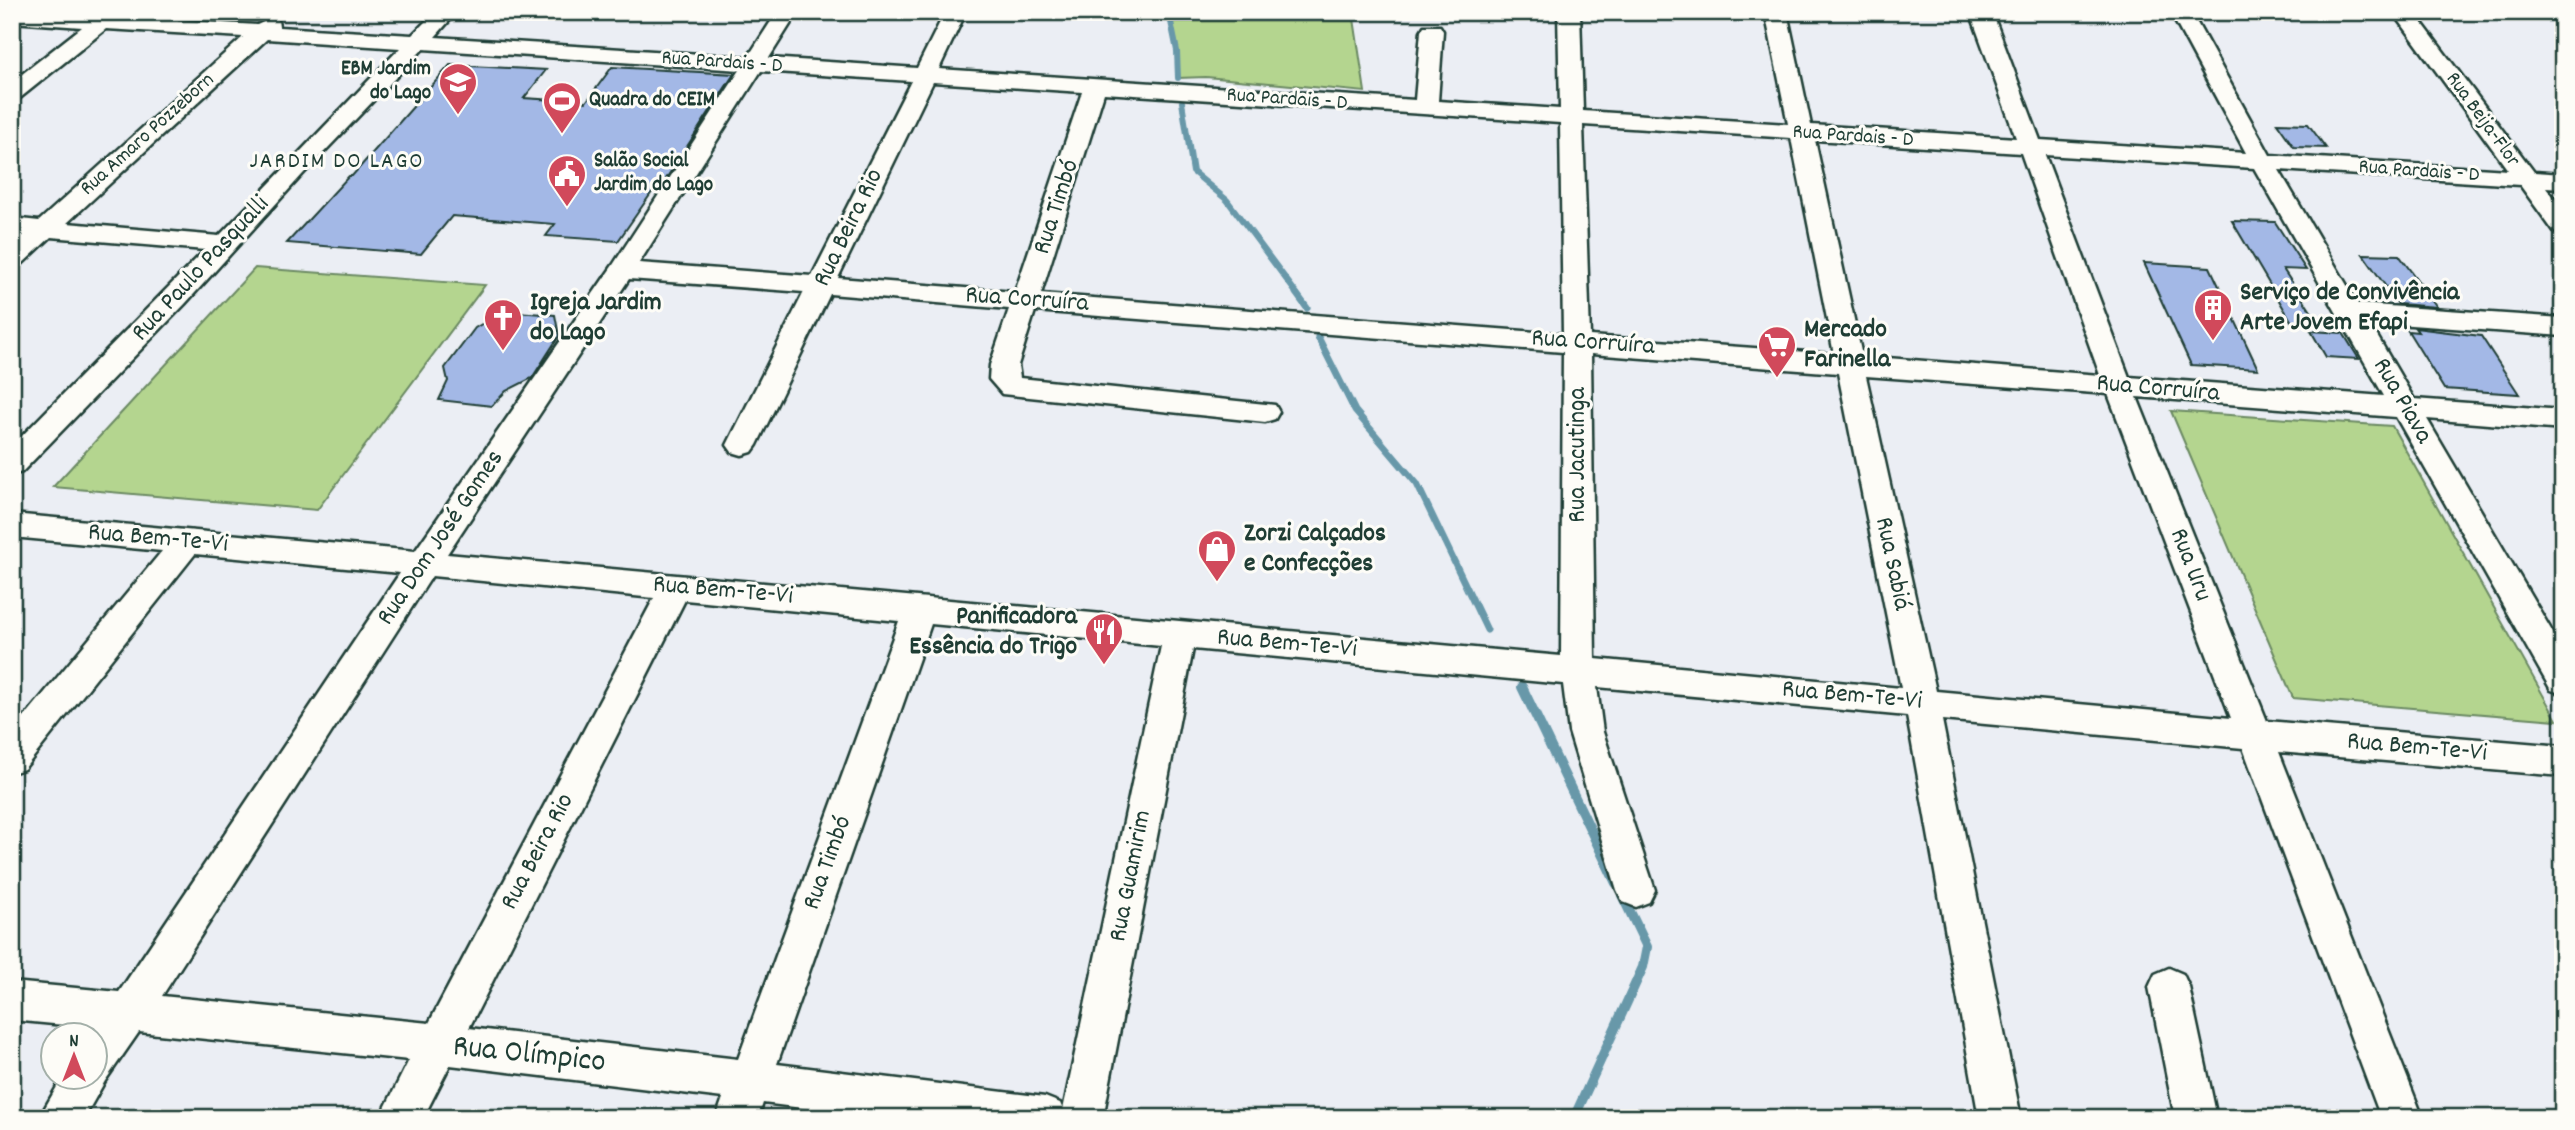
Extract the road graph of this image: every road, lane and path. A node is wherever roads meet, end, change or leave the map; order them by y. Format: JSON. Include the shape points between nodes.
{"nodes":[{"id":1,"x":284,"y":12,"type":"edge"},
{"id":2,"x":447,"y":12,"type":"edge"},
{"id":3,"x":788,"y":12,"type":"edge"},
{"id":4,"x":956,"y":12,"type":"edge"},
{"id":5,"x":1569,"y":12,"type":"edge"},
{"id":6,"x":1776,"y":12,"type":"edge"},
{"id":7,"x":1981,"y":12,"type":"edge"},
{"id":8,"x":2180,"y":12,"type":"edge"},
{"id":9,"x":2403,"y":12,"type":"edge"},
{"id":10,"x":12,"y":16,"type":"edge"},
{"id":11,"x":107,"y":17,"type":"edge"},
{"id":12,"x":1432,"y":31,"type":"dead end"},
{"id":13,"x":262,"y":32,"type":"junction"},
{"id":14,"x":418,"y":42,"type":"junction"},
{"id":15,"x":753,"y":65,"type":"junction"},
{"id":16,"x":924,"y":76,"type":"junction"},
{"id":17,"x":1095,"y":87,"type":"junction"},
{"id":18,"x":12,"y":93,"type":"edge"},
{"id":19,"x":1426,"y":108,"type":"junction"},
{"id":20,"x":1573,"y":118,"type":"junction"},
{"id":21,"x":1802,"y":134,"type":"junction"},
{"id":22,"x":2033,"y":148,"type":"junction"},
{"id":23,"x":2263,"y":163,"type":"junction"},
{"id":24,"x":2525,"y":179,"type":"junction"},
{"id":25,"x":2563,"y":181,"type":"edge"},
{"id":26,"x":12,"y":226,"type":"edge"},
{"id":27,"x":2563,"y":227,"type":"edge"},
{"id":28,"x":45,"y":229,"type":"junction"},
{"id":29,"x":223,"y":244,"type":"junction"},
{"id":30,"x":12,"y":259,"type":"edge"},
{"id":31,"x":622,"y":270,"type":"junction"},
{"id":32,"x":821,"y":284,"type":"junction"},
{"id":33,"x":1027,"y":300,"type":"junction"},
{"id":34,"x":2350,"y":312,"type":"junction"},
{"id":35,"x":2563,"y":327,"type":"edge"},
{"id":36,"x":1577,"y":342,"type":"junction"},
{"id":37,"x":1848,"y":363,"type":"junction"},
{"id":38,"x":2121,"y":386,"type":"junction"},
{"id":39,"x":2407,"y":410,"type":"junction"},
{"id":40,"x":1265,"y":412,"type":"dead end"},
{"id":41,"x":2563,"y":420,"type":"edge"},
{"id":42,"x":742,"y":445,"type":"dead end"},
{"id":43,"x":12,"y":464,"type":"edge"},
{"id":44,"x":12,"y":525,"type":"edge"},
{"id":45,"x":187,"y":542,"type":"junction"},
{"id":46,"x":423,"y":564,"type":"junction"},
{"id":47,"x":677,"y":587,"type":"junction"},
{"id":48,"x":920,"y":609,"type":"junction"},
{"id":49,"x":1180,"y":634,"type":"junction"},
{"id":50,"x":1578,"y":671,"type":"junction"},
{"id":51,"x":2563,"y":680,"type":"edge"},
{"id":52,"x":1922,"y":702,"type":"junction"},
{"id":53,"x":2256,"y":735,"type":"junction"},
{"id":54,"x":12,"y":758,"type":"edge"},
{"id":55,"x":2563,"y":761,"type":"edge"},
{"id":56,"x":1636,"y":890,"type":"dead end"},
{"id":57,"x":2169,"y":987,"type":"dead end"},
{"id":58,"x":12,"y":1002,"type":"edge"},
{"id":59,"x":129,"y":1012,"type":"junction"},
{"id":60,"x":108,"y":1044,"type":"edge"},
{"id":61,"x":437,"y":1046,"type":"junction"},
{"id":62,"x":750,"y":1080,"type":"junction"},
{"id":63,"x":76,"y":1092,"type":"edge"},
{"id":64,"x":60,"y":1118,"type":"edge"},
{"id":65,"x":401,"y":1118,"type":"edge"},
{"id":66,"x":737,"y":1118,"type":"edge"},
{"id":67,"x":1045,"y":1118,"type":"edge"},
{"id":68,"x":1082,"y":1118,"type":"edge"},
{"id":69,"x":2000,"y":1118,"type":"edge"},
{"id":70,"x":2196,"y":1118,"type":"edge"},
{"id":71,"x":2402,"y":1118,"type":"edge"}],
"edges":[{"from":1,"to":13,"type":"street","name":"Rua Amaro Pozzeborn"},
{"from":2,"to":14,"type":"street","name":"Rua Paulo Pasqualli"},
{"from":3,"to":15,"type":"street","name":"Rua Dom José Gomes"},
{"from":4,"to":16,"type":"street","name":"Rua Beira Rio"},
{"from":5,"to":20,"type":"street","name":"Rua Jacutinga"},
{"from":6,"to":21,"type":"street","name":"Rua Sabiá"},
{"from":7,"to":22,"type":"street","name":"Rua Uru"},
{"from":8,"to":23,"type":"street","name":"Rua Piava"},
{"from":9,"to":24,"type":"street","name":"Rua Beija-Flor"},
{"from":10,"to":11,"type":"street","name":"Rua Pardais - D"},
{"from":11,"to":13,"type":"street","name":"Rua Pardais - D"},
{"from":11,"to":18,"type":"street"},
{"from":12,"to":19,"type":"street"},
{"from":13,"to":14,"type":"street","name":"Rua Pardais - D"},
{"from":13,"to":28,"type":"street","name":"Rua Amaro Pozzeborn"},
{"from":14,"to":15,"type":"street","name":"Rua Pardais - D"},
{"from":14,"to":29,"type":"street","name":"Rua Paulo Pasqualli"},
{"from":15,"to":16,"type":"street","name":"Rua Pardais - D"},
{"from":15,"to":31,"type":"street","name":"Rua Dom José Gomes"},
{"from":16,"to":17,"type":"street","name":"Rua Pardais - D"},
{"from":16,"to":32,"type":"street","name":"Rua Beira Rio"},
{"from":17,"to":19,"type":"street","name":"Rua Pardais - D"},
{"from":17,"to":33,"type":"street","name":"Rua Timbó"},
{"from":19,"to":20,"type":"street","name":"Rua Pardais - D"},
{"from":20,"to":21,"type":"street","name":"Rua Pardais - D"},
{"from":20,"to":36,"type":"street","name":"Rua Jacutinga"},
{"from":21,"to":22,"type":"street","name":"Rua Pardais - D"},
{"from":21,"to":37,"type":"street","name":"Rua Sabiá"},
{"from":22,"to":23,"type":"street","name":"Rua Pardais - D"},
{"from":22,"to":38,"type":"street","name":"Rua Uru"},
{"from":23,"to":24,"type":"street","name":"Rua Pardais - D"},
{"from":23,"to":34,"type":"street","name":"Rua Piava"},
{"from":24,"to":25,"type":"street","name":"Rua Pardais - D"},
{"from":24,"to":27,"type":"street","name":"Rua Beija-Flor"},
{"from":26,"to":28,"type":"street"},
{"from":28,"to":29,"type":"street"},
{"from":28,"to":30,"type":"street","name":"Rua Amaro Pozzeborn"},
{"from":29,"to":43,"type":"street","name":"Rua Paulo Pasqualli"},
{"from":31,"to":32,"type":"street","name":"Rua Corruíra"},
{"from":31,"to":46,"type":"street","name":"Rua Dom José Gomes"},
{"from":32,"to":33,"type":"street","name":"Rua Corruíra"},
{"from":32,"to":42,"type":"street","name":"Rua Beira Rio"},
{"from":33,"to":36,"type":"street","name":"Rua Corruíra"},
{"from":33,"to":40,"type":"street","name":"Rua Timbó","via":[[1004,365],[1003,379],[1012,387]]},
{"from":34,"to":35,"type":"street"},
{"from":34,"to":39,"type":"street","name":"Rua Piava"},
{"from":36,"to":37,"type":"street","name":"Rua Corruíra"},
{"from":36,"to":50,"type":"street","name":"Rua Jacutinga"},
{"from":37,"to":38,"type":"street","name":"Rua Corruíra"},
{"from":37,"to":52,"type":"street","name":"Rua Sabiá"},
{"from":38,"to":39,"type":"street","name":"Rua Corruíra"},
{"from":38,"to":53,"type":"street","name":"Rua Uru"},
{"from":39,"to":41,"type":"street","name":"Rua Corruíra"},
{"from":39,"to":51,"type":"street","name":"Rua Piava"},
{"from":44,"to":45,"type":"street","name":"Rua Bem-Te-Vi"},
{"from":45,"to":46,"type":"street","name":"Rua Bem-Te-Vi"},
{"from":45,"to":54,"type":"street"},
{"from":46,"to":47,"type":"street","name":"Rua Bem-Te-Vi"},
{"from":46,"to":59,"type":"street","name":"Rua Dom José Gomes"},
{"from":47,"to":48,"type":"street","name":"Rua Bem-Te-Vi"},
{"from":47,"to":61,"type":"street","name":"Rua Beira Rio"},
{"from":48,"to":49,"type":"street","name":"Rua Bem-Te-Vi"},
{"from":48,"to":62,"type":"street","name":"Rua Timbó"},
{"from":49,"to":50,"type":"street","name":"Rua Bem-Te-Vi"},
{"from":49,"to":68,"type":"street","name":"Rua Guamirim"},
{"from":50,"to":52,"type":"street","name":"Rua Bem-Te-Vi"},
{"from":50,"to":56,"type":"street","name":"Rua Jacutinga","via":[[1586,732]]},
{"from":52,"to":53,"type":"street","name":"Rua Bem-Te-Vi"},
{"from":52,"to":69,"type":"street","name":"Rua Sabiá"},
{"from":53,"to":55,"type":"street","name":"Rua Bem-Te-Vi"},
{"from":53,"to":71,"type":"street","name":"Rua Uru"},
{"from":57,"to":70,"type":"street"},
{"from":58,"to":59,"type":"street","name":"Rua Olímpico"},
{"from":59,"to":60,"type":"street","name":"Rua Dom José Gomes"},
{"from":59,"to":61,"type":"street","name":"Rua Olímpico"},
{"from":61,"to":62,"type":"street","name":"Rua Olímpico"},
{"from":61,"to":65,"type":"street","name":"Rua Beira Rio"},
{"from":62,"to":66,"type":"street","name":"Rua Timbó"},
{"from":62,"to":67,"type":"street","name":"Rua Olímpico"},
{"from":63,"to":64,"type":"street"}]}
